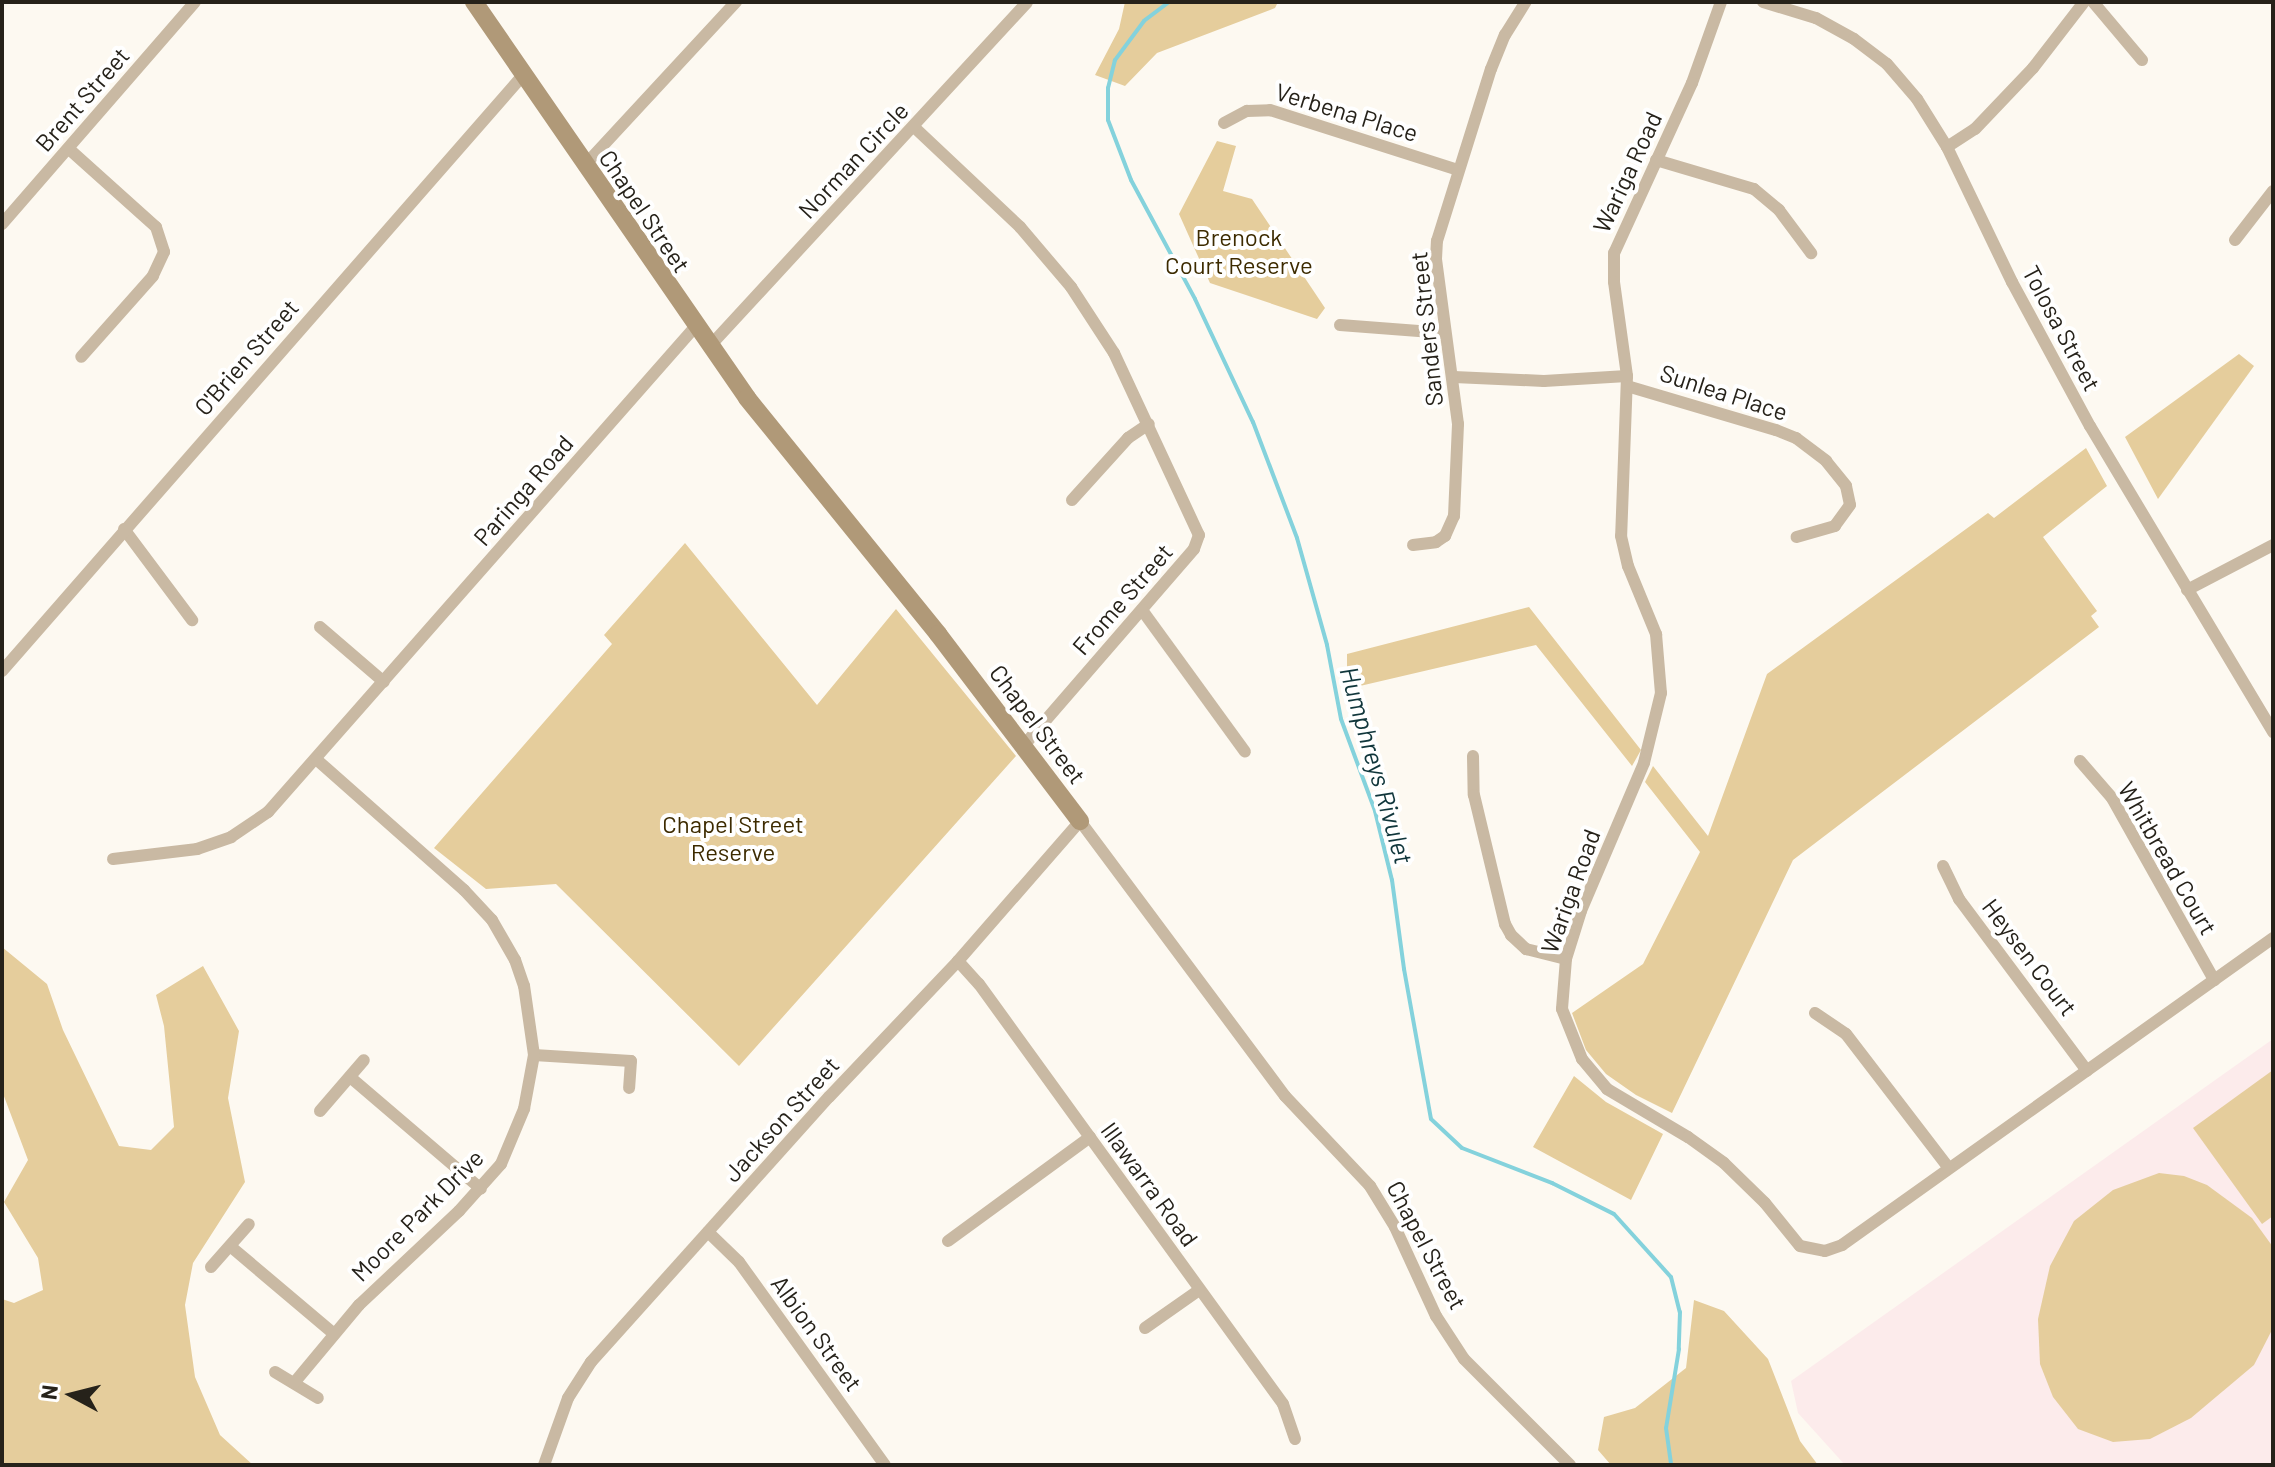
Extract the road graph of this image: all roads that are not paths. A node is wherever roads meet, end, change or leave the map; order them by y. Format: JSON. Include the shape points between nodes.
{"nodes":[{"id":1,"x":195,"y":2,"type":"edge"},
{"id":2,"x":474,"y":2,"type":"edge"},
{"id":3,"x":736,"y":2,"type":"edge"},
{"id":4,"x":1027,"y":2,"type":"edge"},
{"id":5,"x":1526,"y":2,"type":"edge"},
{"id":6,"x":1721,"y":2,"type":"edge"},
{"id":7,"x":1763,"y":2,"type":"edge"},
{"id":8,"x":2084,"y":2,"type":"edge"},
{"id":9,"x":2093,"y":2,"type":"edge"},
{"id":10,"x":2142,"y":60,"type":"dead end"},
{"id":11,"x":524,"y":74,"type":"junction"},
{"id":12,"x":1224,"y":123,"type":"dead end"},
{"id":13,"x":914,"y":127,"type":"junction"},
{"id":14,"x":1947,"y":147,"type":"junction"},
{"id":15,"x":69,"y":149,"type":"junction"},
{"id":16,"x":1656,"y":160,"type":"junction"},
{"id":17,"x":584,"y":166,"type":"junction"},
{"id":18,"x":1458,"y":170,"type":"junction"},
{"id":19,"x":2273,"y":191,"type":"edge"},
{"id":20,"x":2,"y":224,"type":"edge"},
{"id":21,"x":2235,"y":240,"type":"dead end"},
{"id":22,"x":1811,"y":253,"type":"dead end"},
{"id":23,"x":1340,"y":325,"type":"dead end"},
{"id":24,"x":695,"y":327,"type":"junction"},
{"id":25,"x":1445,"y":333,"type":"junction"},
{"id":26,"x":709,"y":347,"type":"junction"},
{"id":27,"x":81,"y":357,"type":"dead end"},
{"id":28,"x":1454,"y":377,"type":"junction"},
{"id":29,"x":1627,"y":381,"type":"junction"},
{"id":30,"x":1149,"y":424,"type":"junction"},
{"id":31,"x":1072,"y":500,"type":"dead end"},
{"id":32,"x":124,"y":529,"type":"junction"},
{"id":33,"x":1797,"y":537,"type":"dead end"},
{"id":34,"x":1413,"y":545,"type":"dead end"},
{"id":35,"x":2273,"y":545,"type":"edge"},
{"id":36,"x":2187,"y":590,"type":"junction"},
{"id":37,"x":1142,"y":610,"type":"junction"},
{"id":38,"x":192,"y":620,"type":"dead end"},
{"id":39,"x":320,"y":627,"type":"dead end"},
{"id":40,"x":2,"y":671,"type":"edge"},
{"id":41,"x":384,"y":682,"type":"junction"},
{"id":42,"x":2273,"y":732,"type":"edge"},
{"id":43,"x":1025,"y":744,"type":"junction"},
{"id":44,"x":1245,"y":752,"type":"dead end"},
{"id":45,"x":1473,"y":756,"type":"dead end"},
{"id":46,"x":317,"y":760,"type":"junction"},
{"id":47,"x":2080,"y":761,"type":"dead end"},
{"id":48,"x":1080,"y":821,"type":"junction"},
{"id":49,"x":113,"y":859,"type":"dead end"},
{"id":50,"x":1943,"y":866,"type":"dead end"},
{"id":51,"x":2273,"y":938,"type":"edge"},
{"id":52,"x":1566,"y":959,"type":"junction"},
{"id":53,"x":958,"y":961,"type":"junction"},
{"id":54,"x":2214,"y":980,"type":"junction"},
{"id":55,"x":1815,"y":1013,"type":"dead end"},
{"id":56,"x":633,"y":1047,"type":"dead end"},
{"id":57,"x":534,"y":1055,"type":"junction"},
{"id":58,"x":364,"y":1060,"type":"dead end"},
{"id":59,"x":631,"y":1061,"type":"junction"},
{"id":60,"x":2087,"y":1071,"type":"junction"},
{"id":61,"x":350,"y":1077,"type":"junction"},
{"id":62,"x":629,"y":1088,"type":"dead end"},
{"id":63,"x":320,"y":1111,"type":"dead end"},
{"id":64,"x":1090,"y":1137,"type":"junction"},
{"id":65,"x":1949,"y":1168,"type":"junction"},
{"id":66,"x":481,"y":1189,"type":"junction"},
{"id":67,"x":249,"y":1224,"type":"dead end"},
{"id":68,"x":708,"y":1232,"type":"junction"},
{"id":69,"x":948,"y":1241,"type":"dead end"},
{"id":70,"x":230,"y":1246,"type":"junction"},
{"id":71,"x":211,"y":1267,"type":"dead end"},
{"id":72,"x":1199,"y":1290,"type":"junction"},
{"id":73,"x":1145,"y":1328,"type":"dead end"},
{"id":74,"x":333,"y":1333,"type":"junction"},
{"id":75,"x":275,"y":1372,"type":"dead end"},
{"id":76,"x":294,"y":1383,"type":"junction"},
{"id":77,"x":318,"y":1398,"type":"dead end"},
{"id":78,"x":1295,"y":1439,"type":"dead end"},
{"id":79,"x":544,"y":1465,"type":"edge"},
{"id":80,"x":885,"y":1465,"type":"edge"},
{"id":81,"x":1570,"y":1465,"type":"edge"}],
"edges":[{"from":1,"to":15,"type":"street","name":"Brent Street"},
{"from":2,"to":11,"type":"street","name":"Chapel Street"},
{"from":3,"to":17,"type":"street"},
{"from":4,"to":13,"type":"street","name":"Norman Circle"},
{"from":5,"to":18,"type":"street","name":"Sanders Street","via":[[1491,69]]},
{"from":6,"to":16,"type":"street","name":"Wariga Road","via":[[1702,59]]},
{"from":7,"to":14,"type":"street","name":"Tolosa Street","via":[[1816,18],[1871,51],[1917,99]]},
{"from":8,"to":14,"type":"street","via":[[2033,68],[1975,129]]},
{"from":9,"to":10,"type":"street"},
{"from":11,"to":17,"type":"street","name":"Chapel Street"},
{"from":11,"to":32,"type":"street","name":"O'Brien Street"},
{"from":12,"to":18,"type":"street","name":"Verbena Place","via":[[1247,111],[1270,110]]},
{"from":13,"to":26,"type":"street","name":"Norman Circle"},
{"from":13,"to":30,"type":"street","name":"Frome Street","via":[[1020,227],[1071,287],[1114,353]]},
{"from":14,"to":36,"type":"street","name":"Tolosa Street","via":[[2061,374]]},
{"from":15,"to":20,"type":"street","name":"Brent Street"},
{"from":15,"to":27,"type":"street","via":[[156,227],[164,252],[153,276]]},
{"from":16,"to":22,"type":"street","via":[[1754,189],[1779,210]]},
{"from":16,"to":29,"type":"street","name":"Wariga Road","via":[[1614,253]]},
{"from":17,"to":24,"type":"street","name":"Chapel Street"},
{"from":18,"to":25,"type":"street","name":"Sanders Street","via":[[1437,250]]},
{"from":19,"to":21,"type":"street"},
{"from":23,"to":25,"type":"street"},
{"from":24,"to":26,"type":"street","name":"Chapel Street"},
{"from":24,"to":41,"type":"street","name":"Paringa Road"},
{"from":25,"to":28,"type":"street","name":"Sanders Street"},
{"from":26,"to":43,"type":"street","name":"Chapel Street"},
{"from":28,"to":29,"type":"street","name":"Sunlea Place"},
{"from":28,"to":34,"type":"street","name":"Sanders Street","via":[[1459,447],[1454,516],[1445,536]]},
{"from":29,"to":33,"type":"street","name":"Sunlea Place","via":[[1796,438],[1826,461],[1846,486],[1850,505],[1835,526]]},
{"from":29,"to":52,"type":"street","name":"Wariga Road","via":[[1621,536],[1656,634],[1661,693],[1644,763]]},
{"from":30,"to":31,"type":"street","via":[[1128,438]]},
{"from":30,"to":37,"type":"street","name":"Frome Street","via":[[1199,535],[1194,549]]},
{"from":32,"to":38,"type":"street"},
{"from":32,"to":40,"type":"street","name":"O'Brien Street"},
{"from":35,"to":36,"type":"street"},
{"from":36,"to":42,"type":"street","name":"Tolosa Street"},
{"from":37,"to":43,"type":"street","name":"Frome Street"},
{"from":37,"to":44,"type":"street"},
{"from":39,"to":41,"type":"street"},
{"from":41,"to":46,"type":"street","name":"Paringa Road"},
{"from":43,"to":48,"type":"street","name":"Chapel Street"},
{"from":45,"to":52,"type":"street","via":[[1474,795],[1505,924],[1526,949]]},
{"from":46,"to":49,"type":"street","name":"Paringa Road","via":[[268,812],[231,837],[178,853]]},
{"from":46,"to":57,"type":"street","name":"Moore Park Drive","via":[[492,920],[524,986]]},
{"from":47,"to":54,"type":"street","name":"Whitbread Court","via":[[2112,798]]},
{"from":48,"to":53,"type":"street","name":"Jackson Street"},
{"from":48,"to":81,"type":"street","name":"Chapel Street","via":[[1285,1096],[1370,1186],[1436,1316],[1464,1359]]},
{"from":50,"to":60,"type":"street","name":"Heysen Court","via":[[1959,899]]},
{"from":51,"to":54,"type":"street","name":"Wariga Road"},
{"from":52,"to":65,"type":"street","name":"Wariga Road","via":[[1562,1009],[1590,1072],[1607,1089],[1724,1163],[1806,1249],[1825,1251],[1842,1245]]},
{"from":53,"to":64,"type":"street","name":"Illawarra Road"},
{"from":53,"to":68,"type":"street","name":"Jackson Street"},
{"from":54,"to":60,"type":"street","name":"Wariga Road"},
{"from":55,"to":65,"type":"street","via":[[1846,1034]]},
{"from":56,"to":59,"type":"street"},
{"from":57,"to":59,"type":"street"},
{"from":57,"to":66,"type":"street","name":"Moore Park Drive","via":[[514,1137]]},
{"from":58,"to":61,"type":"street"},
{"from":59,"to":62,"type":"street"},
{"from":60,"to":65,"type":"street","name":"Wariga Road"},
{"from":61,"to":63,"type":"street"},
{"from":61,"to":66,"type":"street"},
{"from":64,"to":69,"type":"street"},
{"from":64,"to":72,"type":"street","name":"Illawarra Road"},
{"from":66,"to":74,"type":"street","name":"Moore Park Drive"},
{"from":67,"to":70,"type":"street"},
{"from":68,"to":79,"type":"street","name":"Jackson Street","via":[[578,1380]]},
{"from":68,"to":80,"type":"street","name":"Albion Street","via":[[739,1262]]},
{"from":70,"to":71,"type":"street"},
{"from":70,"to":74,"type":"street"},
{"from":72,"to":73,"type":"street"},
{"from":72,"to":78,"type":"street","name":"Illawarra Road","via":[[1283,1404]]},
{"from":74,"to":76,"type":"street","name":"Moore Park Drive"},
{"from":75,"to":76,"type":"street"},
{"from":76,"to":77,"type":"street"}]}
